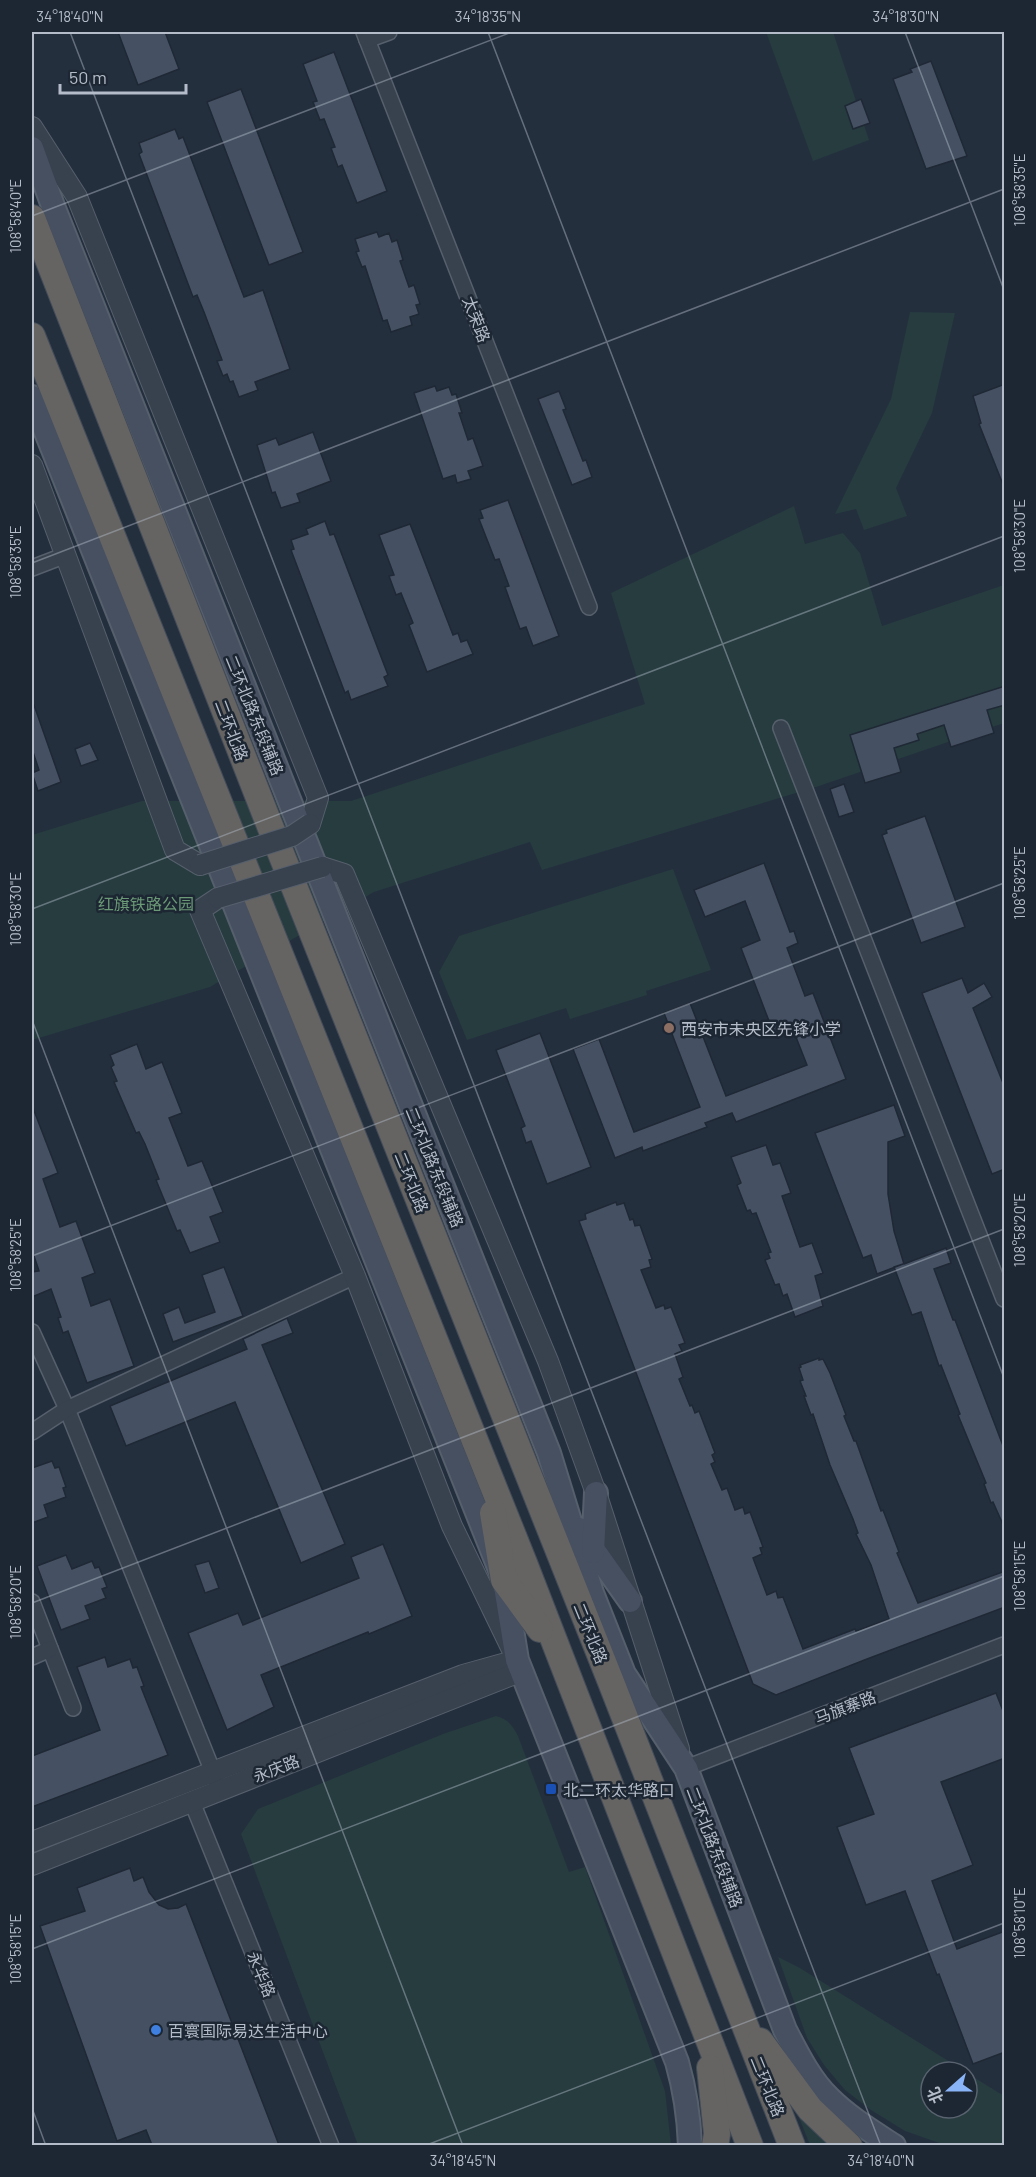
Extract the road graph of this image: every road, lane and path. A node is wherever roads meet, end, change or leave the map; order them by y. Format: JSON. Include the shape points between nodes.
{"nodes":[{"id":1,"x":389,"y":32,"type":"edge"},
{"id":2,"x":366,"y":36,"type":"edge"},
{"id":3,"x":32,"y":127,"type":"edge"},
{"id":4,"x":32,"y":148,"type":"edge"},
{"id":5,"x":32,"y":218,"type":"edge"},
{"id":6,"x":32,"y":336,"type":"edge"},
{"id":7,"x":32,"y":397,"type":"edge"},
{"id":8,"x":32,"y":465,"type":"edge"},
{"id":9,"x":66,"y":555,"type":"junction"},
{"id":10,"x":32,"y":568,"type":"edge"},
{"id":11,"x":589,"y":607,"type":"dead end"},
{"id":12,"x":781,"y":728,"type":"dead end"},
{"id":13,"x":355,"y":1275,"type":"junction"},
{"id":14,"x":1005,"y":1299,"type":"edge"},
{"id":15,"x":32,"y":1332,"type":"edge"},
{"id":16,"x":67,"y":1409,"type":"junction"},
{"id":17,"x":32,"y":1432,"type":"edge"},
{"id":18,"x":485,"y":1465,"type":"junction"},
{"id":19,"x":596,"y":1493,"type":"junction"},
{"id":20,"x":567,"y":1512,"type":"junction"},
{"id":21,"x":593,"y":1549,"type":"junction"},
{"id":22,"x":504,"y":1580,"type":"junction"},
{"id":23,"x":592,"y":1593,"type":"junction"},
{"id":24,"x":630,"y":1601,"type":"junction"},
{"id":25,"x":32,"y":1602,"type":"edge"},
{"id":26,"x":594,"y":1641,"type":"junction"},
{"id":27,"x":1005,"y":1645,"type":"edge"},
{"id":28,"x":50,"y":1649,"type":"junction"},
{"id":29,"x":32,"y":1656,"type":"edge"},
{"id":30,"x":561,"y":1657,"type":"junction"},
{"id":31,"x":519,"y":1666,"type":"junction"},
{"id":32,"x":624,"y":1674,"type":"junction"},
{"id":33,"x":73,"y":1708,"type":"dead end"},
{"id":34,"x":686,"y":1768,"type":"junction"},
{"id":35,"x":216,"y":1781,"type":"junction"},
{"id":36,"x":192,"y":1802,"type":"junction"},
{"id":37,"x":32,"y":1842,"type":"edge"},
{"id":38,"x":32,"y":1865,"type":"edge"},
{"id":39,"x":735,"y":2003,"type":"junction"},
{"id":40,"x":707,"y":2035,"type":"junction"},
{"id":41,"x":331,"y":2145,"type":"edge"},
{"id":42,"x":690,"y":2145,"type":"edge"},
{"id":43,"x":715,"y":2145,"type":"edge"},
{"id":44,"x":750,"y":2145,"type":"edge"},
{"id":45,"x":792,"y":2145,"type":"edge"},
{"id":46,"x":849,"y":2145,"type":"edge"},
{"id":47,"x":894,"y":2145,"type":"edge"}],
"edges":[{"from":1,"to":2,"type":"street"},
{"from":2,"to":11,"type":"street","name":"太荣路"},
{"from":3,"to":9,"type":"street","bridge":true,"via":[[77,198],[318,798],[310,824],[292,836],[200,865],[175,850]]},
{"from":4,"to":20,"type":"main road","name":"二环北路东段辅路","via":[[545,1442]]},
{"from":5,"to":26,"type":"highway","name":"二环北路"},
{"from":6,"to":18,"type":"highway"},
{"from":7,"to":22,"type":"main road"},
{"from":8,"to":9,"type":"street"},
{"from":9,"to":10,"type":"street"},
{"from":12,"to":14,"type":"street"},
{"from":13,"to":16,"type":"street"},
{"from":13,"to":19,"type":"street","bridge":true,"via":[[200,910],[218,898],[322,867],[344,874],[548,1361]]},
{"from":13,"to":31,"type":"street","via":[[452,1526]]},
{"from":15,"to":16,"type":"street"},
{"from":16,"to":17,"type":"street"},
{"from":16,"to":35,"type":"street"},
{"from":18,"to":22,"type":"highway"},
{"from":18,"to":30,"type":"highway"},
{"from":19,"to":21,"type":"main road"},
{"from":19,"to":24,"type":"street"},
{"from":20,"to":21,"type":"main road"},
{"from":20,"to":23,"type":"main road","name":"二环北路东段辅路"},
{"from":21,"to":23,"type":"main road"},
{"from":21,"to":24,"type":"main road"},
{"from":22,"to":30,"type":"highway"},
{"from":22,"to":31,"type":"main road"},
{"from":23,"to":26,"type":"highway"},
{"from":23,"to":32,"type":"main road","name":"二环北路东段辅路"},
{"from":24,"to":34,"type":"street"},
{"from":25,"to":28,"type":"street"},
{"from":26,"to":32,"type":"highway"},
{"from":26,"to":39,"type":"highway","name":"二环北路"},
{"from":27,"to":34,"type":"street","name":"马旗寨路"},
{"from":28,"to":29,"type":"street"},
{"from":28,"to":33,"type":"street"},
{"from":30,"to":40,"type":"highway"},
{"from":31,"to":35,"type":"street","name":"永庆路","via":[[463,1675]]},
{"from":31,"to":42,"type":"main road","via":[[677,2062],[689,2119]]},
{"from":32,"to":34,"type":"main road","name":"二环北路东段辅路"},
{"from":34,"to":47,"type":"main road","name":"二环北路东段辅路","via":[[785,2030],[802,2061],[827,2097]]},
{"from":35,"to":36,"type":"street","name":"永庆路"},
{"from":35,"to":37,"type":"street","name":"永庆路"},
{"from":36,"to":38,"type":"street","name":"永庆路"},
{"from":36,"to":41,"type":"street","name":"永华路"},
{"from":39,"to":45,"type":"highway","name":"二环北路"},
{"from":39,"to":46,"type":"highway","via":[[810,2109]]},
{"from":40,"to":43,"type":"highway"},
{"from":40,"to":44,"type":"highway"}]}
